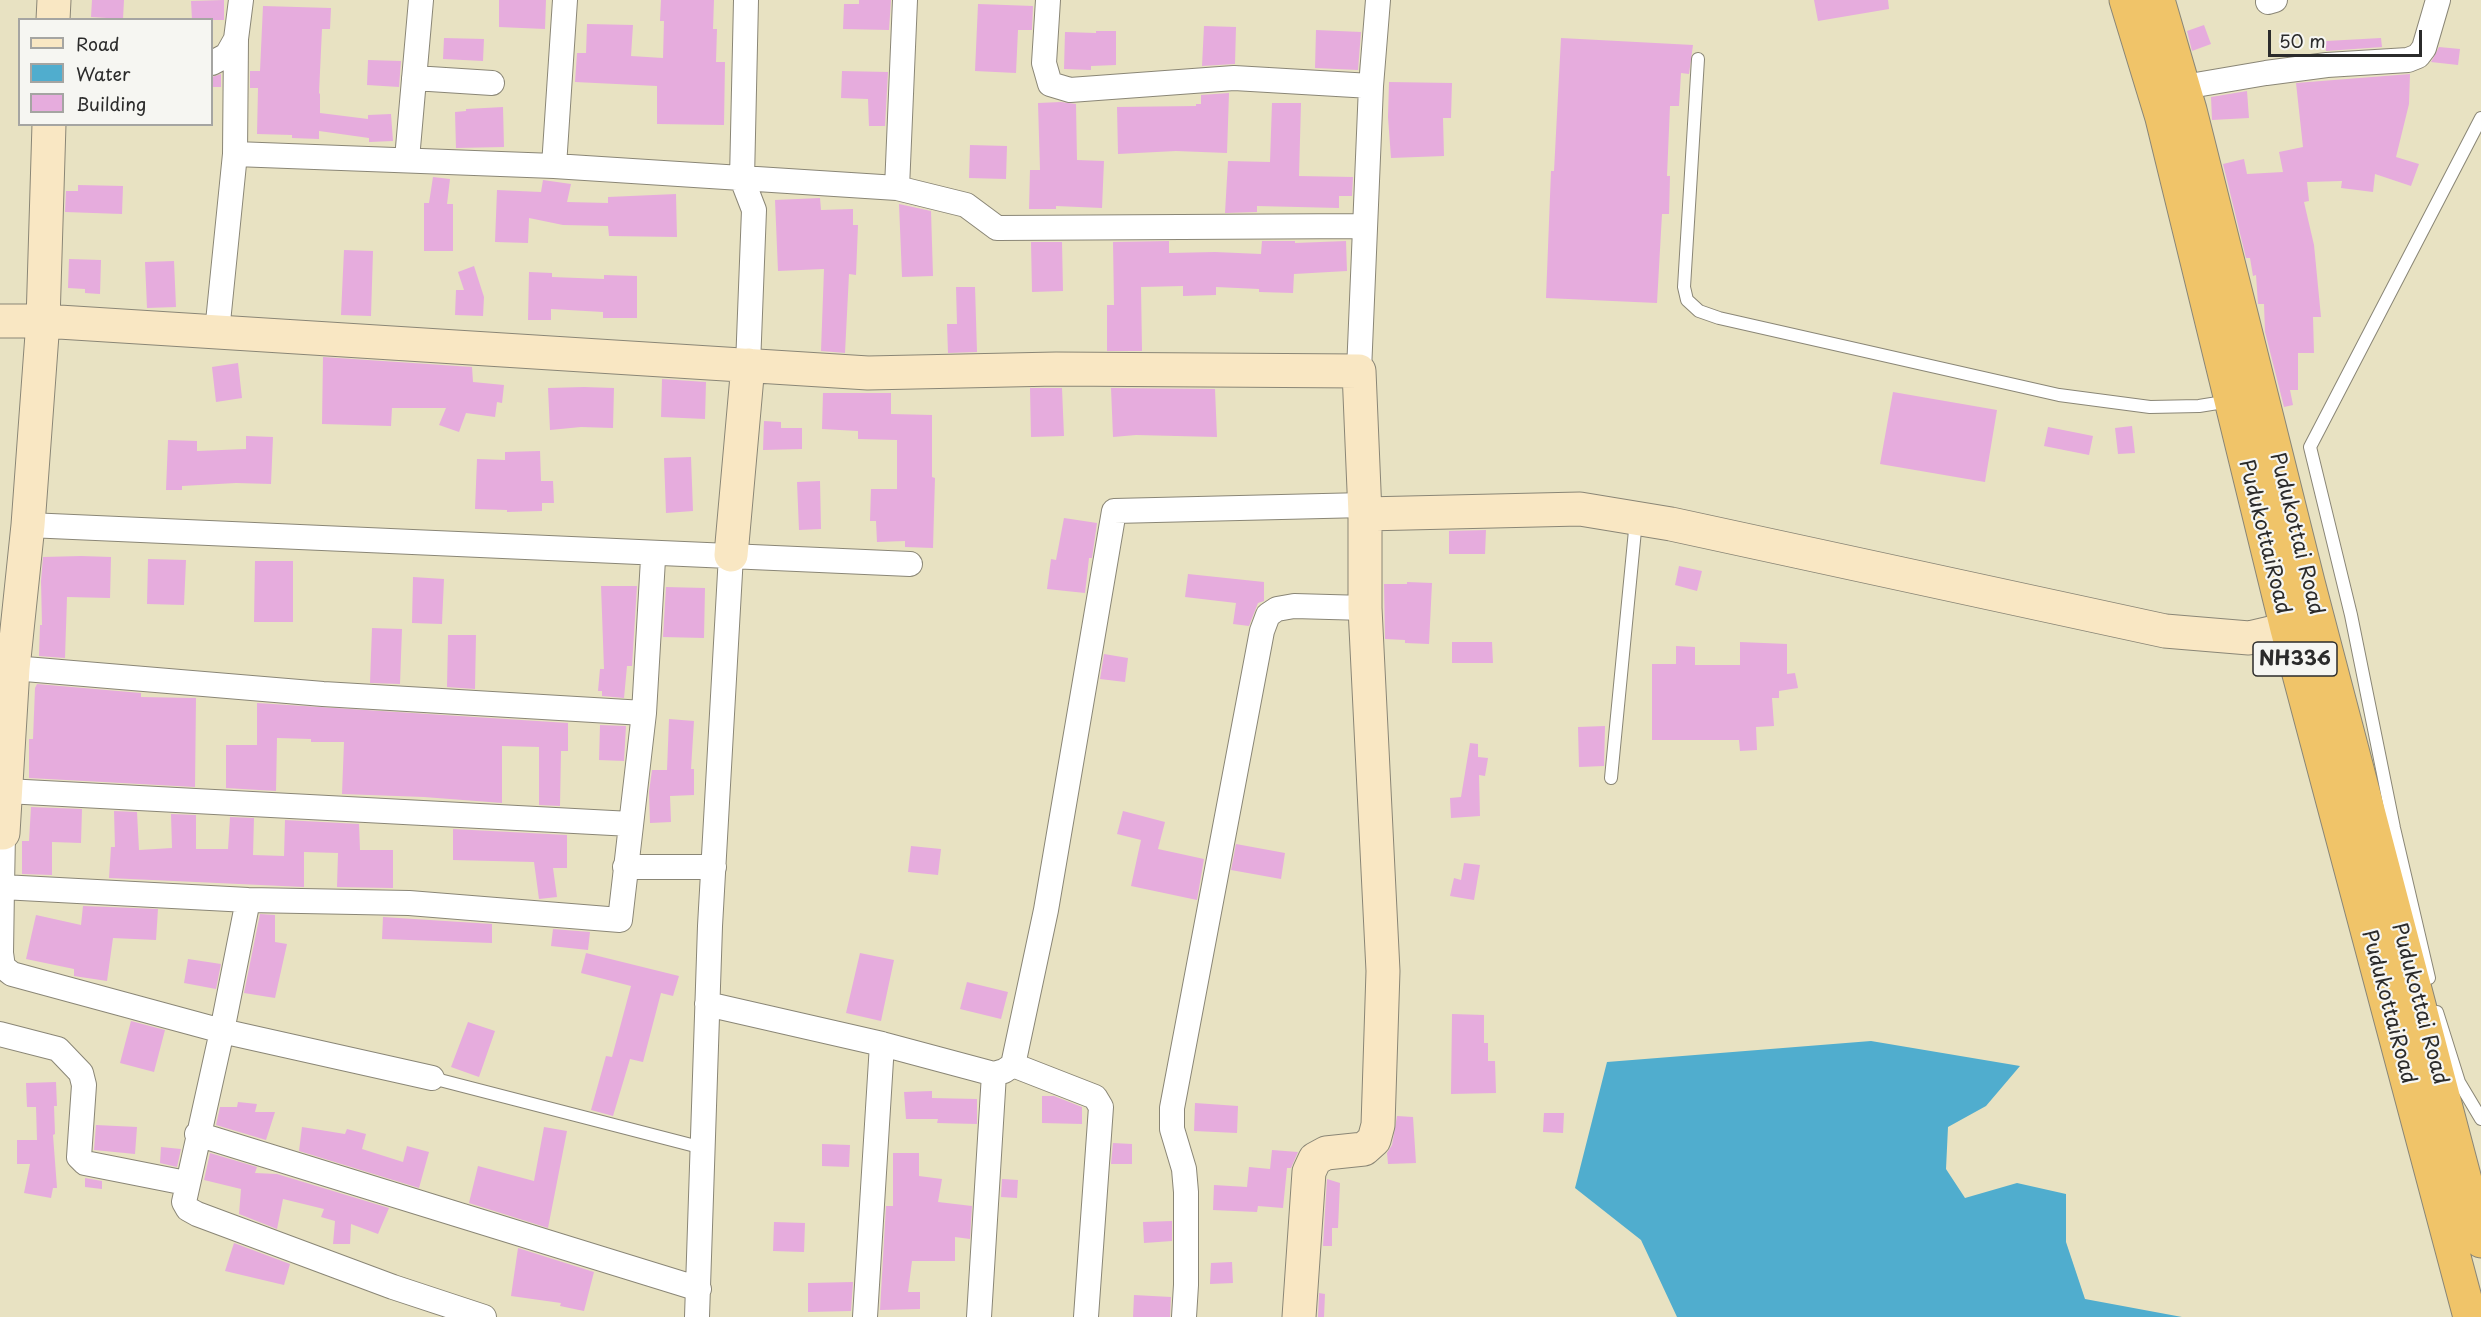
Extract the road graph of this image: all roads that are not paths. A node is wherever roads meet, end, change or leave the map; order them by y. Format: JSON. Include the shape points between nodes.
{"nodes":[{"id":1,"x":54,"y":0,"type":"edge"},
{"id":2,"x":241,"y":0,"type":"edge"},
{"id":3,"x":421,"y":0,"type":"edge"},
{"id":4,"x":565,"y":0,"type":"edge"},
{"id":5,"x":746,"y":0,"type":"edge"},
{"id":6,"x":905,"y":0,"type":"edge"},
{"id":7,"x":1048,"y":0,"type":"edge"},
{"id":8,"x":1378,"y":0,"type":"edge"},
{"id":9,"x":2126,"y":0,"type":"edge"},
{"id":10,"x":2158,"y":0,"type":"edge"},
{"id":11,"x":2438,"y":0,"type":"edge"},
{"id":12,"x":53,"y":18,"type":"edge"},
{"id":13,"x":236,"y":39,"type":"junction"},
{"id":14,"x":1698,"y":59,"type":"dead end"},
{"id":15,"x":213,"y":62,"type":"edge"},
{"id":16,"x":414,"y":78,"type":"junction"},
{"id":17,"x":492,"y":83,"type":"dead end"},
{"id":18,"x":1371,"y":86,"type":"junction"},
{"id":19,"x":2184,"y":87,"type":"junction"},
{"id":20,"x":2481,"y":118,"type":"edge"},
{"id":21,"x":50,"y":126,"type":"edge"},
{"id":22,"x":235,"y":154,"type":"junction"},
{"id":23,"x":407,"y":159,"type":"junction"},
{"id":24,"x":554,"y":166,"type":"junction"},
{"id":25,"x":741,"y":179,"type":"junction"},
{"id":26,"x":897,"y":188,"type":"junction"},
{"id":27,"x":1365,"y":226,"type":"junction"},
{"id":28,"x":0,"y":321,"type":"edge"},
{"id":29,"x":43,"y":321,"type":"junction"},
{"id":30,"x":217,"y":332,"type":"junction"},
{"id":31,"x":748,"y":365,"type":"junction"},
{"id":32,"x":1359,"y":371,"type":"junction"},
{"id":33,"x":2245,"y":396,"type":"junction"},
{"id":34,"x":1365,"y":509,"type":"junction"},
{"id":35,"x":1636,"y":518,"type":"junction"},
{"id":36,"x":17,"y":543,"type":"edge"},
{"id":37,"x":731,"y":555,"type":"junction"},
{"id":38,"x":652,"y":559,"type":"dead end"},
{"id":39,"x":910,"y":564,"type":"dead end"},
{"id":40,"x":1365,"y":608,"type":"junction"},
{"id":41,"x":2318,"y":621,"type":"junction"},
{"id":42,"x":2287,"y":629,"type":"junction"},
{"id":43,"x":13,"y":668,"type":"junction"},
{"id":44,"x":644,"y":713,"type":"junction"},
{"id":45,"x":1611,"y":778,"type":"dead end"},
{"id":46,"x":6,"y":791,"type":"junction"},
{"id":47,"x":631,"y":824,"type":"junction"},
{"id":48,"x":1,"y":833,"type":"edge"},
{"id":49,"x":625,"y":867,"type":"junction"},
{"id":50,"x":714,"y":867,"type":"junction"},
{"id":51,"x":2,"y":887,"type":"junction"},
{"id":52,"x":248,"y":900,"type":"junction"},
{"id":53,"x":2,"y":967,"type":"edge"},
{"id":54,"x":707,"y":1004,"type":"junction"},
{"id":55,"x":222,"y":1031,"type":"junction"},
{"id":56,"x":0,"y":1034,"type":"edge"},
{"id":57,"x":882,"y":1044,"type":"junction"},
{"id":58,"x":1003,"y":1069,"type":"junction"},
{"id":59,"x":432,"y":1078,"type":"joint"},
{"id":60,"x":2481,"y":1119,"type":"edge"},
{"id":61,"x":197,"y":1134,"type":"junction"},
{"id":62,"x":703,"y":1148,"type":"junction"},
{"id":63,"x":186,"y":1183,"type":"junction"},
{"id":64,"x":2481,"y":1241,"type":"edge"},
{"id":65,"x":699,"y":1289,"type":"junction"},
{"id":66,"x":484,"y":1317,"type":"edge"},
{"id":67,"x":697,"y":1317,"type":"edge"},
{"id":68,"x":865,"y":1317,"type":"edge"},
{"id":69,"x":979,"y":1317,"type":"edge"},
{"id":70,"x":1086,"y":1317,"type":"edge"},
{"id":71,"x":1184,"y":1317,"type":"edge"},
{"id":72,"x":1299,"y":1317,"type":"edge"},
{"id":73,"x":2470,"y":1317,"type":"edge"}],
"edges":[{"from":1,"to":12,"type":"street"},
{"from":2,"to":13,"type":"street"},
{"from":3,"to":16,"type":"street"},
{"from":4,"to":24,"type":"street"},
{"from":5,"to":25,"type":"street"},
{"from":6,"to":26,"type":"street"},
{"from":7,"to":18,"type":"street","via":[[1044,63],[1050,84],[1070,90],[1234,78]]},
{"from":8,"to":18,"type":"street"},
{"from":9,"to":33,"type":"highway","name":"PudukottaiRoad","number":"NH336"},
{"from":10,"to":19,"type":"highway","name":"Pudukottai Road","number":"NH336"},
{"from":11,"to":19,"type":"street","via":[[2424,48],[2408,60],[2266,73]]},
{"from":13,"to":15,"type":"street","via":[[227,55]]},
{"from":13,"to":22,"type":"street"},
{"from":14,"to":33,"type":"lane","via":[[1684,287],[1687,300],[1699,310],[1719,318],[2060,395],[2150,407],[2199,406]]},
{"from":16,"to":17,"type":"street"},
{"from":16,"to":23,"type":"street"},
{"from":18,"to":27,"type":"street"},
{"from":19,"to":33,"type":"highway","name":"Pudukottai Road","number":"NH336"},
{"from":20,"to":60,"type":"lane","via":[[2310,447],[2433,996],[2459,1082]]},
{"from":21,"to":29,"type":"street"},
{"from":22,"to":23,"type":"street"},
{"from":22,"to":30,"type":"street"},
{"from":23,"to":24,"type":"street"},
{"from":24,"to":25,"type":"street"},
{"from":25,"to":26,"type":"street"},
{"from":25,"to":31,"type":"street","via":[[754,210]]},
{"from":26,"to":27,"type":"street","via":[[966,205],[997,228]]},
{"from":27,"to":32,"type":"street"},
{"from":28,"to":29,"type":"street"},
{"from":29,"to":30,"type":"street"},
{"from":29,"to":36,"type":"street"},
{"from":30,"to":31,"type":"street"},
{"from":31,"to":32,"type":"street","via":[[868,372]]},
{"from":31,"to":37,"type":"street"},
{"from":32,"to":34,"type":"street"},
{"from":33,"to":41,"type":"highway","name":"Pudukottai Road","number":"NH336"},
{"from":33,"to":42,"type":"highway","name":"PudukottaiRoad","number":"NH336"},
{"from":34,"to":35,"type":"street","via":[[1580,509]]},
{"from":34,"to":40,"type":"street"},
{"from":34,"to":58,"type":"street","via":[[1114,511],[1046,910]]},
{"from":35,"to":42,"type":"street","via":[[2165,631],[2249,639]]},
{"from":35,"to":45,"type":"lane"},
{"from":36,"to":37,"type":"street"},
{"from":36,"to":43,"type":"street"},
{"from":37,"to":39,"type":"street"},
{"from":37,"to":50,"type":"street"},
{"from":38,"to":44,"type":"street"},
{"from":40,"to":71,"type":"street","via":[[1277,609],[1269,615],[1262,631],[1172,1108],[1172,1129],[1184,1169],[1186,1192]]},
{"from":40,"to":72,"type":"street","via":[[1383,971],[1378,1125],[1374,1140],[1364,1149],[1326,1153],[1315,1160],[1309,1172]]},
{"from":41,"to":42,"type":"street"},
{"from":41,"to":64,"type":"highway","name":"Pudukottai Road","number":"NH336"},
{"from":42,"to":73,"type":"highway","name":"PudukottaiRoad","number":"NH336"},
{"from":43,"to":44,"type":"street","via":[[323,694]]},
{"from":43,"to":46,"type":"street"},
{"from":44,"to":47,"type":"street"},
{"from":46,"to":47,"type":"street"},
{"from":46,"to":48,"type":"street"},
{"from":47,"to":49,"type":"street"},
{"from":48,"to":51,"type":"street"},
{"from":49,"to":50,"type":"street"},
{"from":49,"to":52,"type":"street","via":[[620,920],[409,903]]},
{"from":50,"to":54,"type":"street"},
{"from":51,"to":52,"type":"street"},
{"from":51,"to":53,"type":"street"},
{"from":52,"to":55,"type":"street"},
{"from":53,"to":55,"type":"street","via":[[12,974]]},
{"from":54,"to":57,"type":"street"},
{"from":54,"to":62,"type":"street"},
{"from":55,"to":59,"type":"street"},
{"from":55,"to":61,"type":"street"},
{"from":56,"to":63,"type":"street","via":[[58,1049],[81,1072],[84,1085],[80,1157],[85,1162]]},
{"from":57,"to":58,"type":"street"},
{"from":57,"to":68,"type":"street"},
{"from":58,"to":69,"type":"street"},
{"from":58,"to":70,"type":"street","via":[[1095,1098],[1101,1107]]},
{"from":59,"to":62,"type":"lane"},
{"from":61,"to":63,"type":"street"},
{"from":61,"to":65,"type":"street"},
{"from":62,"to":65,"type":"street"},
{"from":63,"to":66,"type":"street","via":[[184,1202],[197,1214]]},
{"from":65,"to":67,"type":"street"}]}
